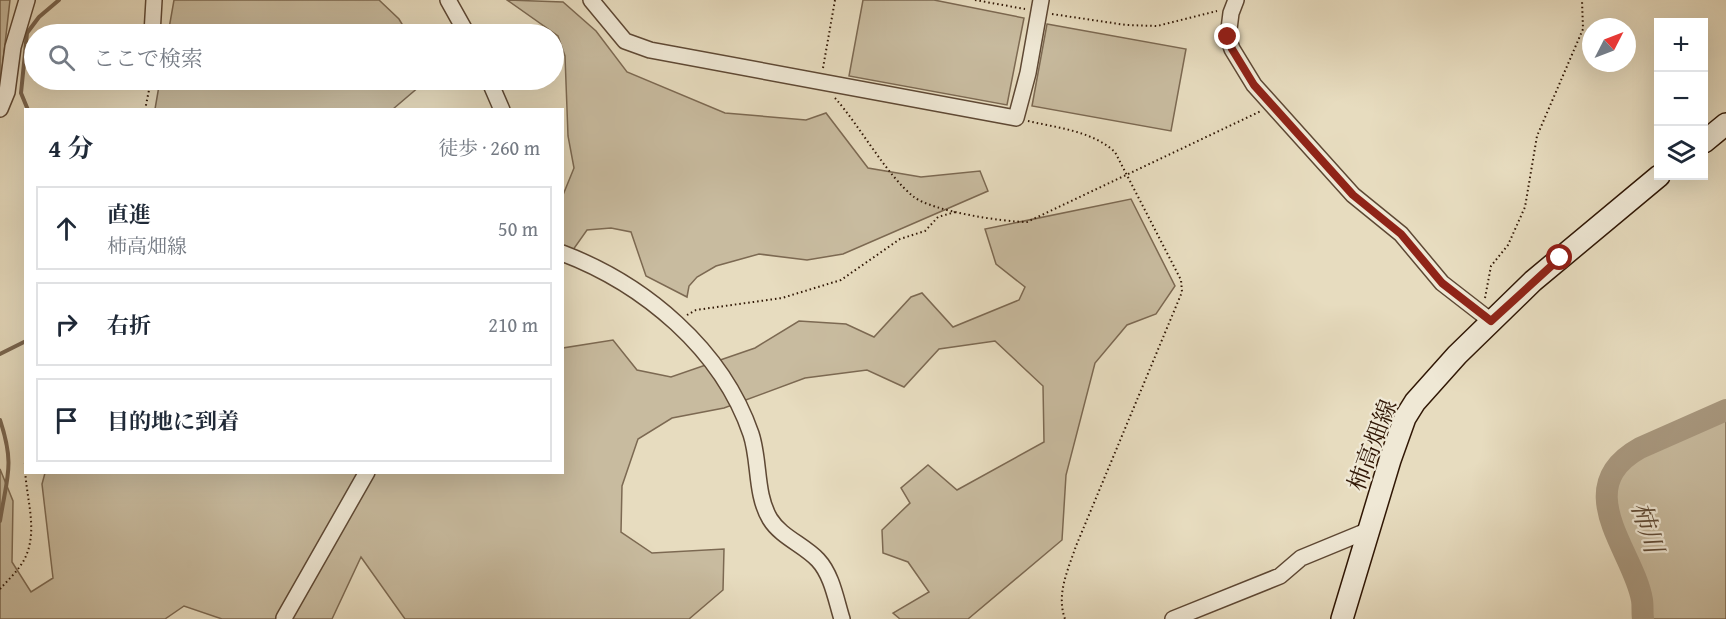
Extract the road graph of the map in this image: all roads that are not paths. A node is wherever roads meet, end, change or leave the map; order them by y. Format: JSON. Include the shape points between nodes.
{"nodes":[{"id":1,"x":27,"y":0,"type":"edge"},
{"id":2,"x":154,"y":0,"type":"edge"},
{"id":3,"x":448,"y":0,"type":"edge"},
{"id":4,"x":591,"y":0,"type":"edge"},
{"id":5,"x":1040,"y":6,"type":"edge"},
{"id":6,"x":1234,"y":6,"type":"edge"},
{"id":7,"x":153,"y":24,"type":"edge"},
{"id":8,"x":462,"y":24,"type":"edge"},
{"id":9,"x":493,"y":90,"type":"edge"},
{"id":10,"x":501,"y":108,"type":"edge"},
{"id":11,"x":0,"y":109,"type":"edge"},
{"id":12,"x":1654,"y":180,"type":"edge"},
{"id":13,"x":564,"y":254,"type":"edge"},
{"id":14,"x":1485,"y":316,"type":"junction"},
{"id":15,"x":366,"y":474,"type":"edge"},
{"id":16,"x":1369,"y":530,"type":"junction"},
{"id":17,"x":284,"y":618,"type":"edge"},
{"id":18,"x":842,"y":619,"type":"edge"},
{"id":19,"x":1173,"y":619,"type":"edge"},
{"id":20,"x":1342,"y":619,"type":"edge"}],
"edges":[{"from":1,"to":11,"type":"street"},
{"from":2,"to":7,"type":"street"},
{"from":3,"to":8,"type":"street"},
{"from":4,"to":5,"type":"street","via":[[615,31],[638,46],[1017,118]]},
{"from":6,"to":14,"type":"street","via":[[1228,37],[1232,49],[1271,106],[1353,195],[1401,234],[1442,283]]},
{"from":9,"to":10,"type":"street"},
{"from":12,"to":14,"type":"main road","name":"柿高畑線"},
{"from":13,"to":18,"type":"street","via":[[635,288],[675,323],[728,385],[752,437],[770,519],[819,561],[827,573]]},
{"from":14,"to":16,"type":"main road","name":"柿高畑線","via":[[1405,418]]},
{"from":15,"to":17,"type":"street"},
{"from":16,"to":19,"type":"street","via":[[1301,558],[1280,576]]},
{"from":16,"to":20,"type":"main road","name":"柿高畑線"}]}
